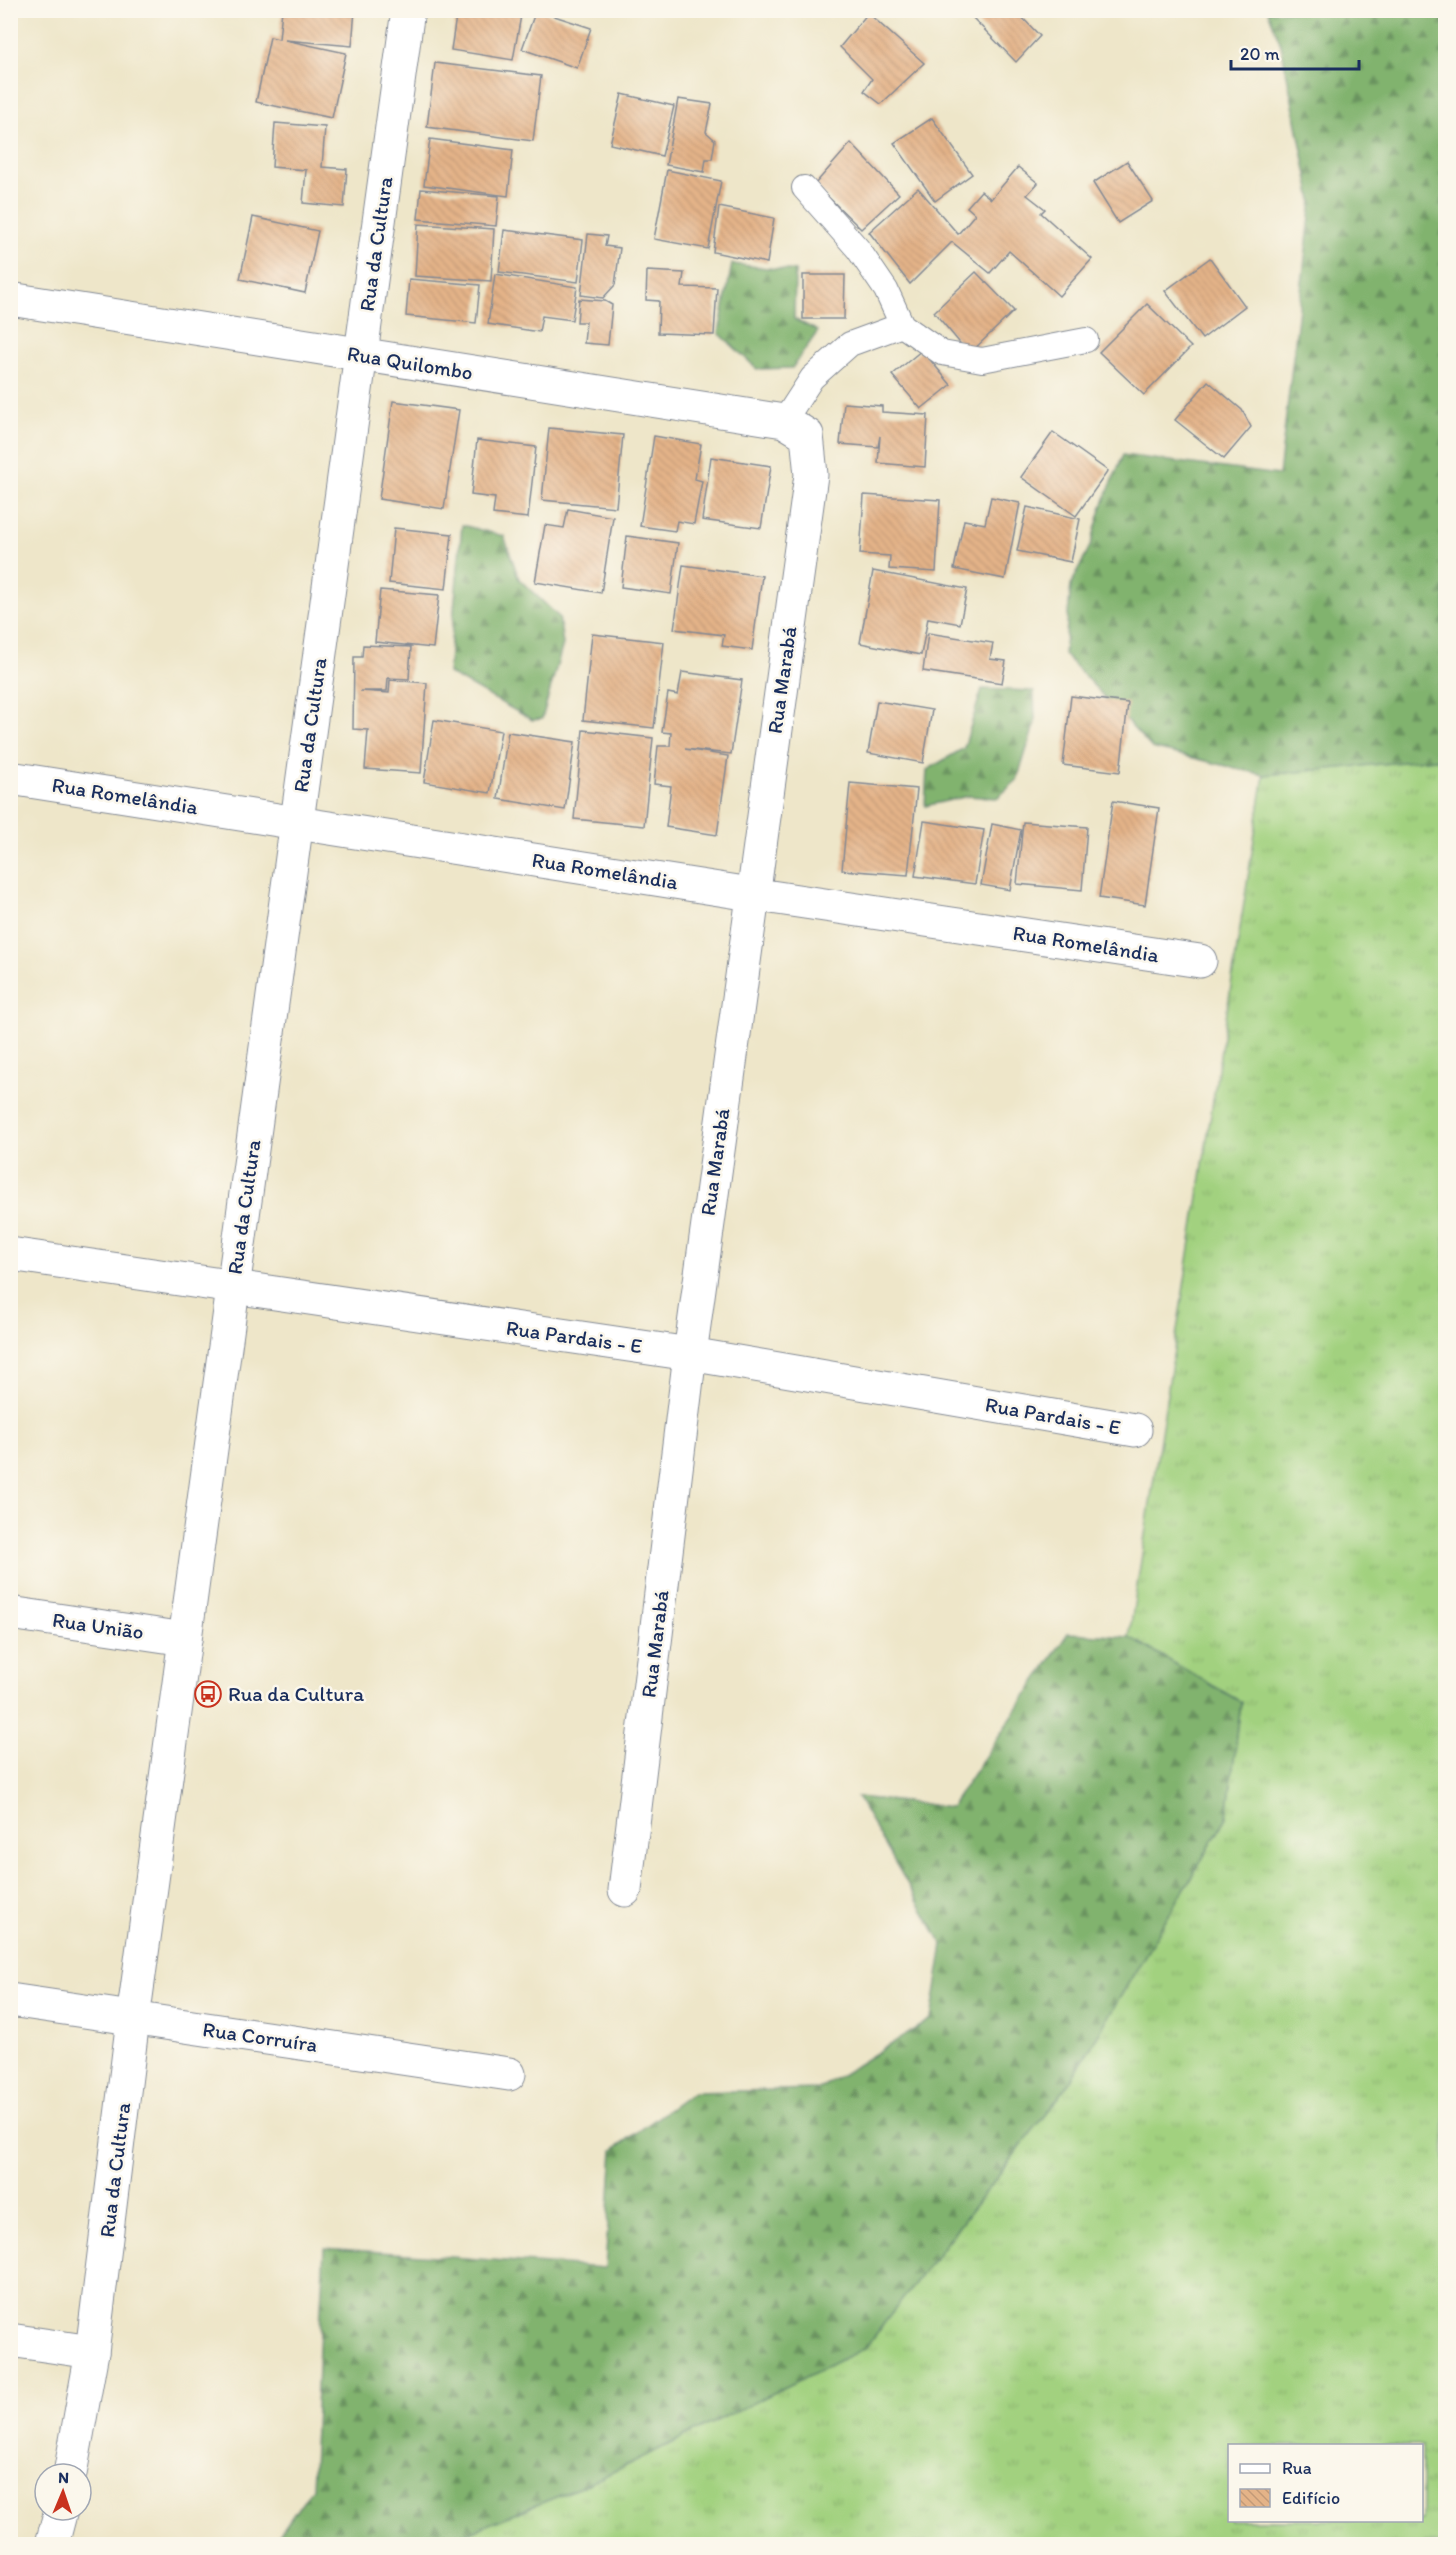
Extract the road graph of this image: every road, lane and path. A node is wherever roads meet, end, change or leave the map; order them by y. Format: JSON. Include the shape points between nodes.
{"nodes":[{"id":1,"x":408,"y":10,"type":"edge"},
{"id":2,"x":804,"y":188,"type":"dead end"},
{"id":3,"x":10,"y":299,"type":"edge"},
{"id":4,"x":902,"y":326,"type":"junction"},
{"id":5,"x":1086,"y":340,"type":"dead end"},
{"id":6,"x":360,"y":356,"type":"junction"},
{"id":7,"x":795,"y":428,"type":"junction"},
{"id":8,"x":10,"y":778,"type":"edge"},
{"id":9,"x":297,"y":823,"type":"junction"},
{"id":10,"x":751,"y":894,"type":"junction"},
{"id":11,"x":1200,"y":961,"type":"dead end"},
{"id":12,"x":10,"y":1254,"type":"edge"},
{"id":13,"x":233,"y":1288,"type":"junction"},
{"id":14,"x":690,"y":1354,"type":"junction"},
{"id":15,"x":1135,"y":1430,"type":"dead end"},
{"id":16,"x":10,"y":1613,"type":"edge"},
{"id":17,"x":185,"y":1639,"type":"junction"},
{"id":18,"x":625,"y":1890,"type":"dead end"},
{"id":19,"x":10,"y":2000,"type":"edge"},
{"id":20,"x":133,"y":2019,"type":"junction"},
{"id":21,"x":509,"y":2074,"type":"dead end"},
{"id":22,"x":10,"y":2340,"type":"edge"},
{"id":23,"x":92,"y":2352,"type":"junction"},
{"id":24,"x":72,"y":2462,"type":"edge"},
{"id":25,"x":58,"y":2522,"type":"edge"},
{"id":26,"x":52,"y":2544,"type":"edge"}],
"edges":[{"from":1,"to":6,"type":"street","name":"Rua da Cultura"},
{"from":2,"to":4,"type":"lane","via":[[858,249],[886,290]]},
{"from":3,"to":6,"type":"street","name":"Rua Quilombo"},
{"from":4,"to":5,"type":"lane","via":[[942,353],[982,360]]},
{"from":4,"to":7,"type":"lane","via":[[850,344],[812,378]]},
{"from":6,"to":7,"type":"street","name":"Rua Quilombo"},
{"from":6,"to":9,"type":"street","name":"Rua da Cultura"},
{"from":7,"to":10,"type":"street","name":"Rua Marabá","via":[[811,475]]},
{"from":8,"to":9,"type":"street","name":"Rua Romelândia"},
{"from":9,"to":10,"type":"street","name":"Rua Romelândia"},
{"from":9,"to":13,"type":"street","name":"Rua da Cultura"},
{"from":10,"to":11,"type":"street","name":"Rua Romelândia"},
{"from":10,"to":14,"type":"street","name":"Rua Marabá"},
{"from":12,"to":13,"type":"street","name":"Rua Pardais - E"},
{"from":13,"to":14,"type":"street","name":"Rua Pardais - E"},
{"from":13,"to":17,"type":"street","name":"Rua da Cultura"},
{"from":14,"to":15,"type":"street","name":"Rua Pardais - E"},
{"from":14,"to":18,"type":"street","name":"Rua Marabá"},
{"from":16,"to":17,"type":"street","name":"Rua União"},
{"from":17,"to":20,"type":"street","name":"Rua da Cultura"},
{"from":19,"to":20,"type":"street","name":"Rua Corruíra"},
{"from":20,"to":21,"type":"street","name":"Rua Corruíra"},
{"from":20,"to":23,"type":"street","name":"Rua da Cultura"},
{"from":22,"to":23,"type":"street"},
{"from":23,"to":24,"type":"street","name":"Rua da Cultura"},
{"from":25,"to":26,"type":"street"}]}
